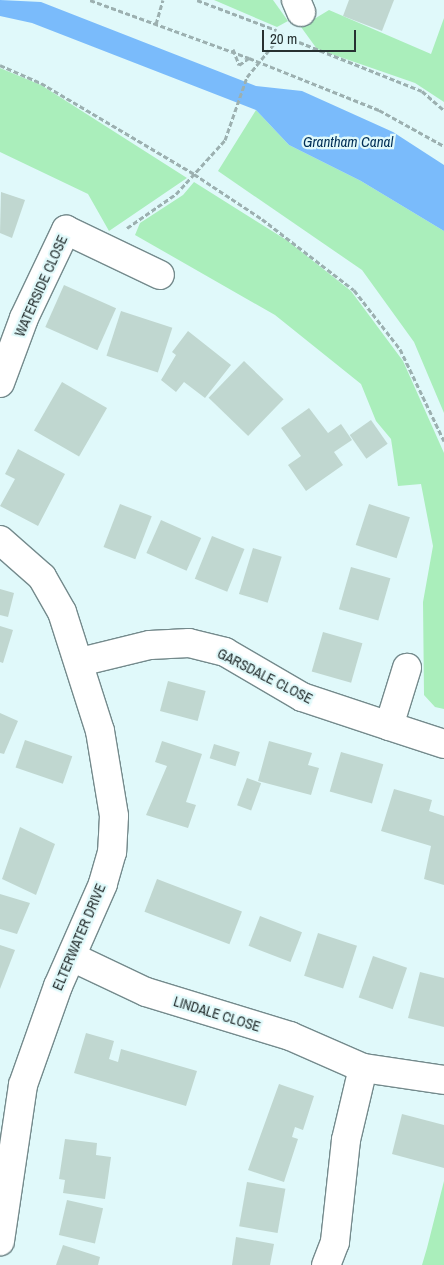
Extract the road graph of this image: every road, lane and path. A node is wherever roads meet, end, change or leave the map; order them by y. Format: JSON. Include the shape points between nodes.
{"nodes":[{"id":1,"x":90,"y":0,"type":"edge"},
{"id":2,"x":163,"y":0,"type":"edge"},
{"id":3,"x":197,"y":0,"type":"edge"},
{"id":4,"x":156,"y":24,"type":"junction"},
{"id":5,"x":283,"y":32,"type":"junction"},
{"id":6,"x":233,"y":50,"type":"junction"},
{"id":7,"x":249,"y":58,"type":"junction"},
{"id":8,"x":256,"y":62,"type":"junction"},
{"id":9,"x":0,"y":65,"type":"edge"},
{"id":10,"x":444,"y":110,"type":"edge"},
{"id":11,"x":444,"y":146,"type":"edge"},
{"id":12,"x":194,"y":174,"type":"junction"},
{"id":13,"x":109,"y":251,"type":"junction"},
{"id":14,"x":160,"y":275,"type":"dead end"},
{"id":15,"x":0,"y":383,"type":"edge"},
{"id":16,"x":444,"y":441,"type":"edge"},
{"id":17,"x":0,"y":540,"type":"edge"},
{"id":18,"x":80,"y":662,"type":"junction"},
{"id":19,"x":407,"y":668,"type":"dead end"},
{"id":20,"x":389,"y":726,"type":"junction"},
{"id":21,"x":444,"y":744,"type":"edge"},
{"id":22,"x":72,"y":958,"type":"junction"},
{"id":23,"x":363,"y":1068,"type":"junction"},
{"id":24,"x":444,"y":1080,"type":"edge"},
{"id":25,"x":1,"y":1236,"type":"edge"},
{"id":26,"x":326,"y":1265,"type":"edge"}],
"edges":[{"from":1,"to":4,"type":"path"},
{"from":2,"to":4,"type":"path"},
{"from":3,"to":5,"type":"path"},
{"from":4,"to":6,"type":"path"},
{"from":5,"to":8,"type":"path"},
{"from":5,"to":10,"type":"path","via":[[319,53],[422,92]]},
{"from":6,"to":7,"type":"path"},
{"from":6,"to":7,"type":"path","via":[[239,65]]},
{"from":7,"to":8,"type":"path"},
{"from":8,"to":11,"type":"path","via":[[379,110]]},
{"from":8,"to":12,"type":"path","via":[[247,77],[225,140]]},
{"from":9,"to":12,"type":"path","via":[[42,83]]},
{"from":12,"to":13,"type":"path","via":[[176,194],[134,219]]},
{"from":12,"to":16,"type":"path","via":[[262,219],[354,290],[400,349]]},
{"from":13,"to":14,"type":"street","name":"WATERSIDE CLOSE"},
{"from":13,"to":15,"type":"street","name":"WATERSIDE CLOSE","via":[[66,230],[24,318]]},
{"from":17,"to":18,"type":"street","name":"ELTERWATER DRIVE","via":[[42,577],[62,612]]},
{"from":18,"to":20,"type":"street","name":"GARSDALE CLOSE","via":[[150,645],[189,643],[225,652],[302,697]]},
{"from":18,"to":22,"type":"street","name":"ELTERWATER DRIVE","via":[[100,731],[114,816],[112,852],[103,884]]},
{"from":19,"to":20,"type":"street"},
{"from":20,"to":21,"type":"street","name":"GARSDALE CLOSE"},
{"from":22,"to":23,"type":"street","name":"LINDALE CLOSE","via":[[146,992],[290,1036]]},
{"from":22,"to":25,"type":"street","name":"ELTERWATER DRIVE","via":[[23,1085],[13,1134]]},
{"from":23,"to":24,"type":"street","name":"LINDALE CLOSE"},
{"from":23,"to":26,"type":"street","via":[[346,1140],[335,1242]]}]}
